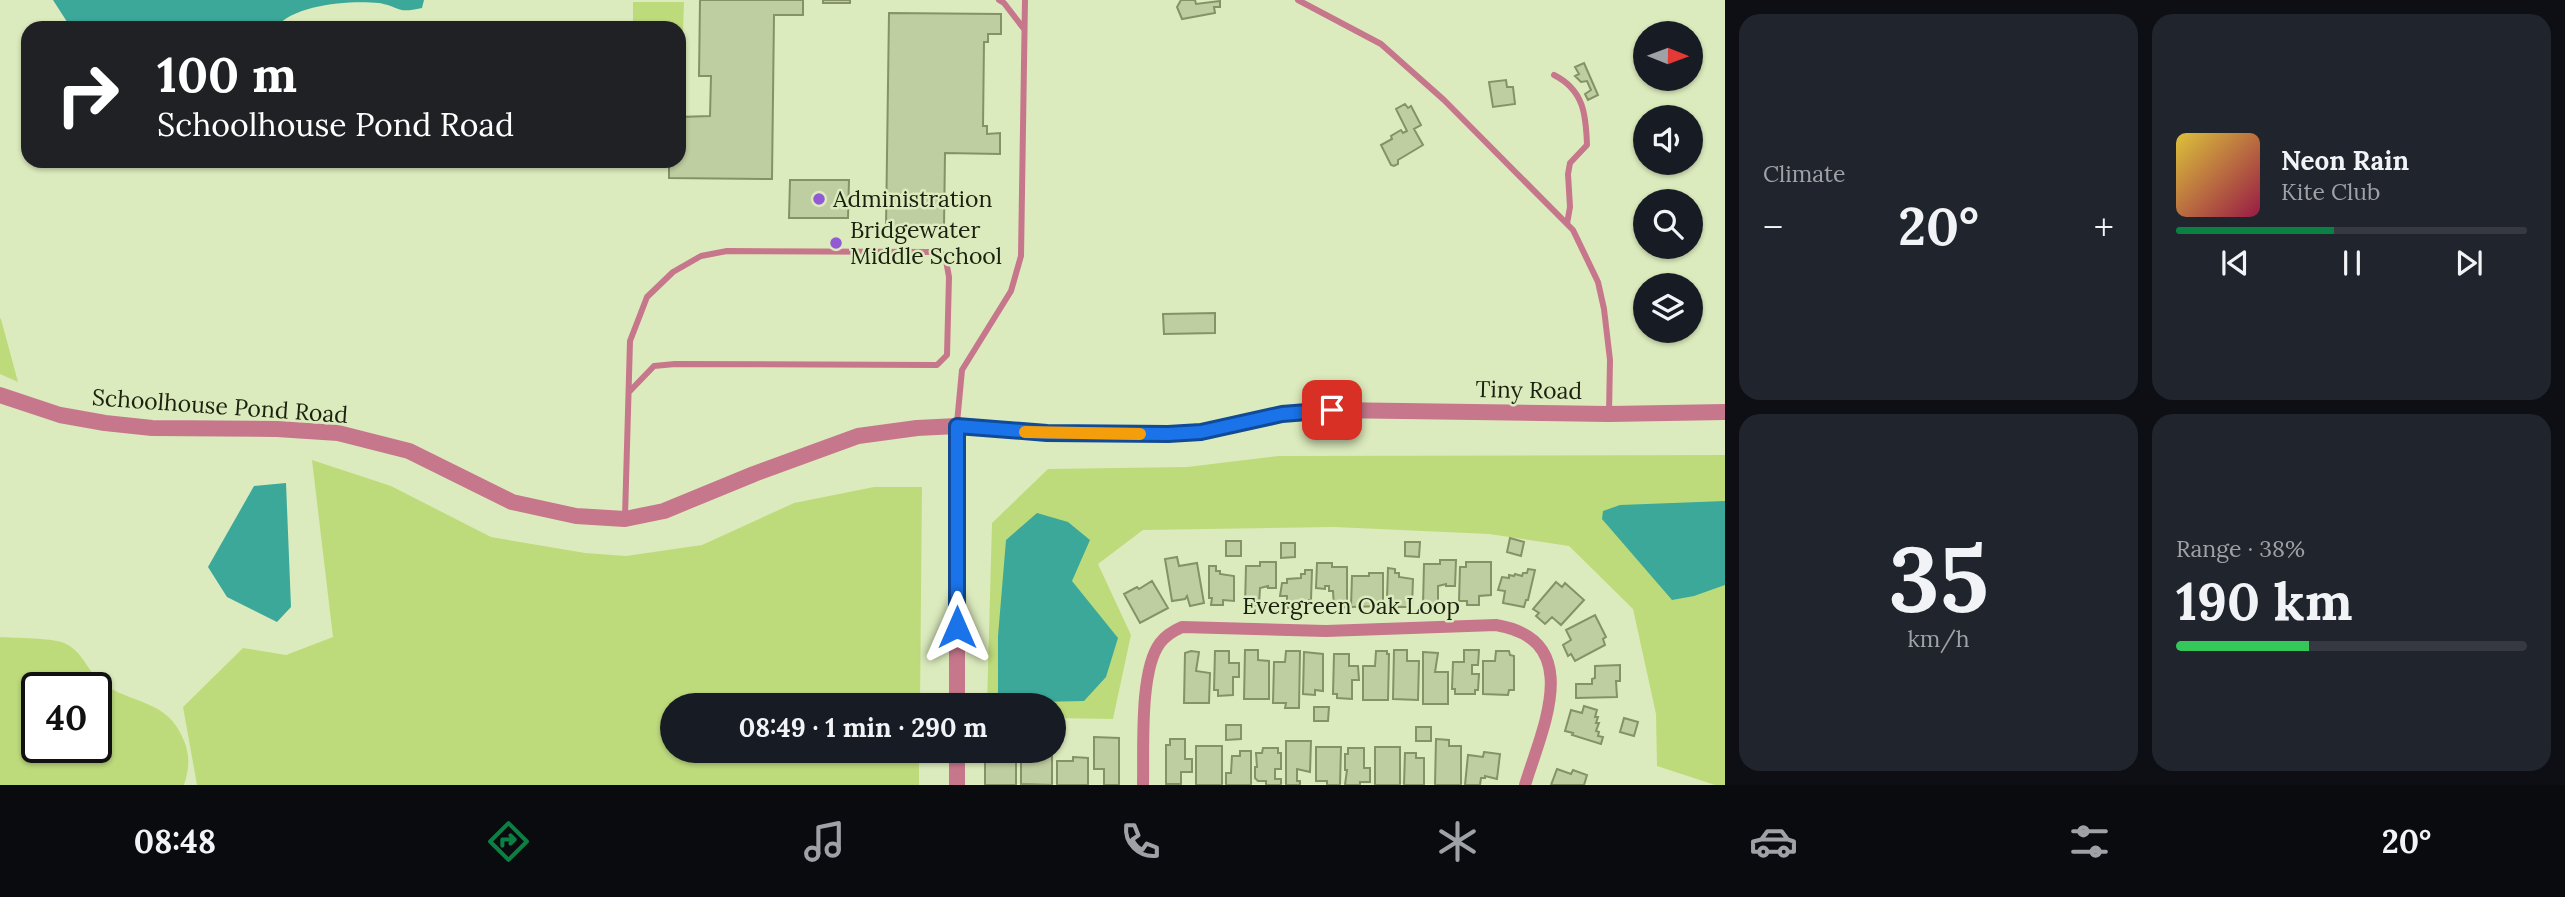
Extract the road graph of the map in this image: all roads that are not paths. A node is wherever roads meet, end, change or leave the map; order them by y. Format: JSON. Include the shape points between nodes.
{"nodes":[{"id":1,"x":999,"y":0,"type":"edge"},
{"id":2,"x":1025,"y":0,"type":"edge"},
{"id":3,"x":1297,"y":0,"type":"edge"},
{"id":4,"x":1025,"y":31,"type":"junction"},
{"id":5,"x":1554,"y":75,"type":"dead end"},
{"id":6,"x":1567,"y":225,"type":"junction"},
{"id":7,"x":629,"y":392,"type":"junction"},
{"id":8,"x":0,"y":395,"type":"edge"},
{"id":9,"x":1332,"y":410,"type":"joint"},
{"id":10,"x":1725,"y":412,"type":"edge"},
{"id":11,"x":1609,"y":414,"type":"junction"},
{"id":12,"x":957,"y":426,"type":"junction"},
{"id":13,"x":625,"y":519,"type":"junction"},
{"id":14,"x":957,"y":693,"type":"edge"},
{"id":15,"x":957,"y":763,"type":"edge"},
{"id":16,"x":957,"y":785,"type":"edge"},
{"id":17,"x":1143,"y":785,"type":"edge"},
{"id":18,"x":1525,"y":785,"type":"edge"}],
"edges":[{"from":1,"to":4,"type":"lane"},
{"from":2,"to":4,"type":"lane"},
{"from":3,"to":6,"type":"lane","via":[[1381,44],[1444,100]]},
{"from":4,"to":12,"type":"lane","via":[[1021,256],[1011,291],[962,370]]},
{"from":5,"to":6,"type":"lane","via":[[1567,81],[1587,122],[1587,145],[1570,163]]},
{"from":6,"to":11,"type":"lane","via":[[1598,282],[1610,360]]},
{"from":7,"to":7,"type":"lane","via":[[654,366],[675,364],[937,365],[947,355],[949,277],[945,256],[930,252],[727,251],[701,256],[673,272],[647,297],[630,341]]},
{"from":7,"to":13,"type":"lane"},
{"from":8,"to":13,"type":"street","name":"Schoolhouse Pond Road","via":[[60,415],[105,423],[338,433],[409,451],[512,502],[576,516]]},
{"from":9,"to":11,"type":"street","name":"Tiny Road"},
{"from":9,"to":12,"type":"street","name":"Schoolhouse Pond Road","via":[[1168,434],[1047,433]]},
{"from":10,"to":11,"type":"street","name":"Tiny Road"},
{"from":12,"to":13,"type":"street","name":"Schoolhouse Pond Road","via":[[858,436],[664,511]]},
{"from":12,"to":14,"type":"street"},
{"from":15,"to":16,"type":"street"},
{"from":17,"to":18,"type":"street","name":"Evergreen Oak Loop","via":[[1144,720],[1154,653],[1169,633],[1182,627],[1326,631],[1496,625],[1526,635],[1547,657],[1552,672],[1550,701]]}]}
